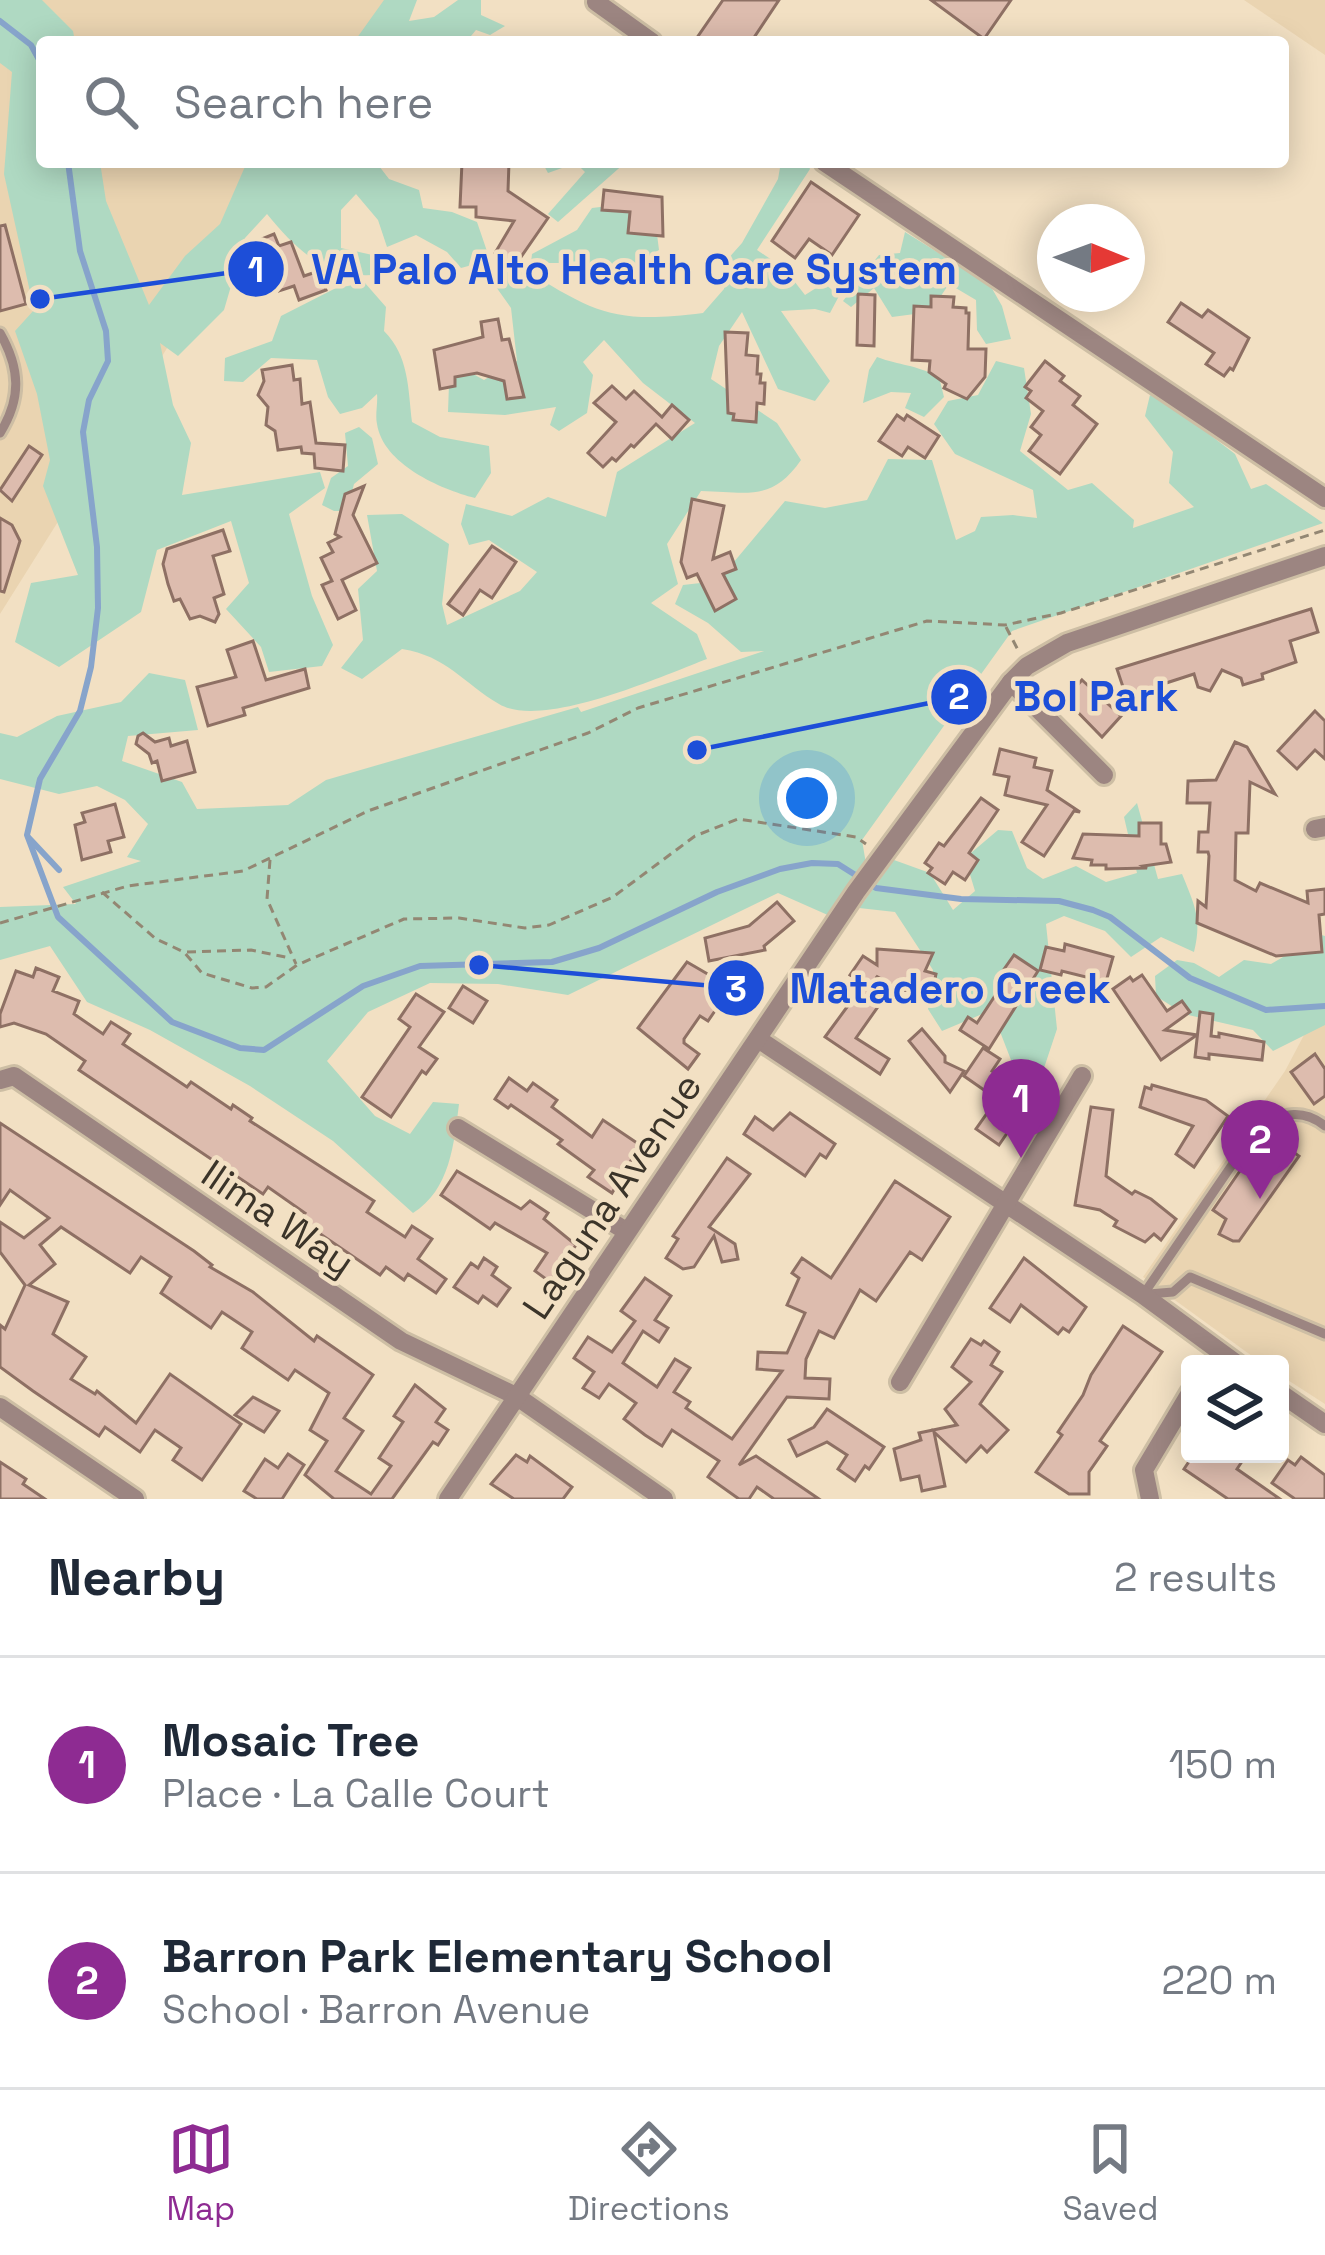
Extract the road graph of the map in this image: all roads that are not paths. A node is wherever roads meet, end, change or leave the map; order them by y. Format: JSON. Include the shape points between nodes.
{"nodes":[{"id":1,"x":596,"y":2,"type":"edge"},
{"id":2,"x":644,"y":36,"type":"edge"},
{"id":3,"x":833,"y":168,"type":"edge"},
{"id":4,"x":0,"y":333,"type":"edge"},
{"id":5,"x":0,"y":433,"type":"edge"},
{"id":6,"x":1325,"y":498,"type":"edge"},
{"id":7,"x":1325,"y":556,"type":"edge"},
{"id":8,"x":1011,"y":682,"type":"junction"},
{"id":9,"x":1104,"y":775,"type":"dead end"},
{"id":10,"x":758,"y":1039,"type":"junction"},
{"id":11,"x":1082,"y":1076,"type":"dead end"},
{"id":12,"x":7,"y":1078,"type":"edge"},
{"id":13,"x":1325,"y":1126,"type":"edge"},
{"id":14,"x":458,"y":1128,"type":"dead end"},
{"id":15,"x":1006,"y":1203,"type":"junction"},
{"id":16,"x":626,"y":1231,"type":"junction"},
{"id":17,"x":1143,"y":1295,"type":"junction"},
{"id":18,"x":1325,"y":1334,"type":"edge"},
{"id":19,"x":1209,"y":1355,"type":"edge"},
{"id":20,"x":900,"y":1382,"type":"dead end"},
{"id":21,"x":516,"y":1396,"type":"junction"},
{"id":22,"x":1289,"y":1399,"type":"edge"},
{"id":23,"x":0,"y":1408,"type":"edge"},
{"id":24,"x":1181,"y":1408,"type":"edge"},
{"id":25,"x":1325,"y":1424,"type":"edge"},
{"id":26,"x":135,"y":1499,"type":"edge"},
{"id":27,"x":448,"y":1499,"type":"edge"},
{"id":28,"x":664,"y":1499,"type":"edge"},
{"id":29,"x":1150,"y":1499,"type":"edge"}],
"edges":[{"from":1,"to":2,"type":"street"},
{"from":3,"to":6,"type":"street"},
{"from":4,"to":5,"type":"lane","via":[[18,391]]},
{"from":7,"to":8,"type":"street","name":"Laguna Avenue","via":[[1066,643]]},
{"from":8,"to":9,"type":"street"},
{"from":8,"to":10,"type":"street","name":"Laguna Avenue"},
{"from":10,"to":15,"type":"street"},
{"from":10,"to":16,"type":"street","name":"Laguna Avenue"},
{"from":11,"to":15,"type":"street"},
{"from":12,"to":21,"type":"street","name":"Ilima Way","via":[[401,1341]]},
{"from":13,"to":17,"type":"lane","via":[[1311,1114],[1285,1113],[1260,1124]]},
{"from":14,"to":16,"type":"street"},
{"from":15,"to":17,"type":"street"},
{"from":15,"to":20,"type":"street"},
{"from":16,"to":21,"type":"street","name":"Laguna Avenue"},
{"from":17,"to":18,"type":"lane","via":[[1173,1292],[1190,1277]]},
{"from":17,"to":19,"type":"street"},
{"from":21,"to":27,"type":"street","name":"Laguna Avenue"},
{"from":21,"to":28,"type":"street","name":"Ilima Way"},
{"from":22,"to":25,"type":"street"},
{"from":23,"to":26,"type":"street"},
{"from":24,"to":29,"type":"street","via":[[1144,1470]]}]}
